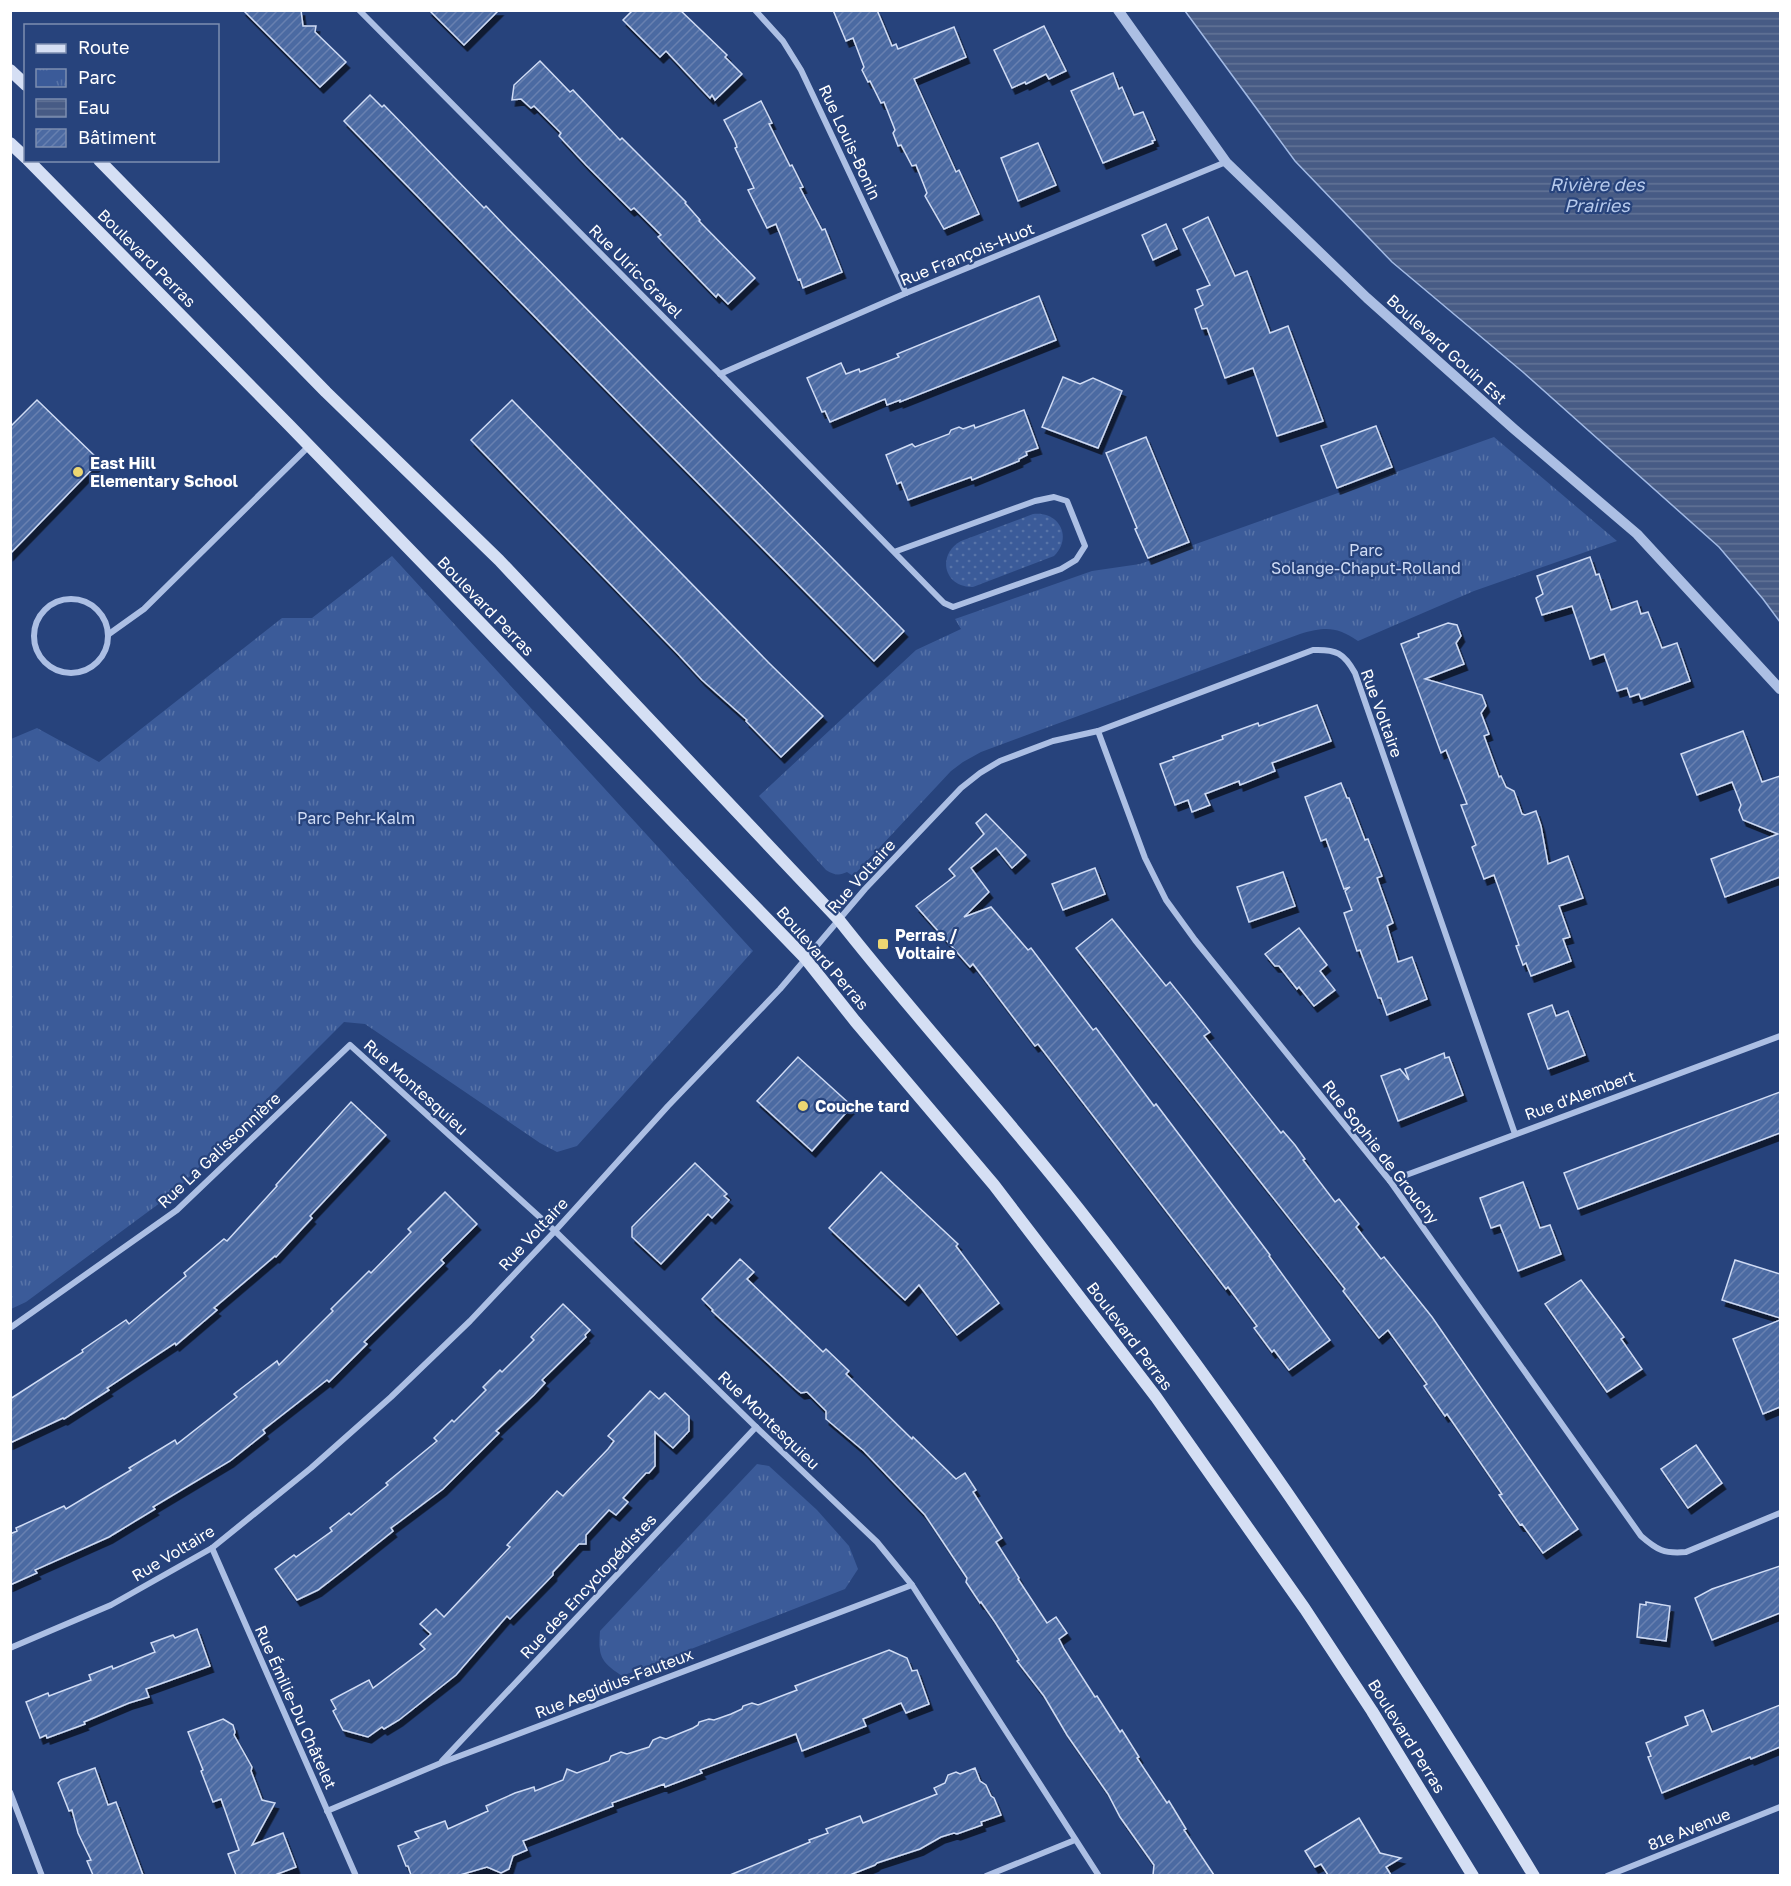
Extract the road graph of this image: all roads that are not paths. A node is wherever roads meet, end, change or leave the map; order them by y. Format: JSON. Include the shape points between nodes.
{"nodes":[{"id":1,"x":359,"y":10,"type":"edge"},
{"id":2,"x":755,"y":10,"type":"edge"},
{"id":3,"x":1118,"y":10,"type":"edge"},
{"id":4,"x":10,"y":70,"type":"edge"},
{"id":5,"x":24,"y":84,"type":"edge"},
{"id":6,"x":10,"y":143,"type":"edge"},
{"id":7,"x":24,"y":156,"type":"edge"},
{"id":8,"x":30,"y":162,"type":"edge"},
{"id":9,"x":101,"y":162,"type":"edge"},
{"id":10,"x":1226,"y":162,"type":"junction"},
{"id":11,"x":906,"y":293,"type":"junction"},
{"id":12,"x":720,"y":374,"type":"junction"},
{"id":13,"x":308,"y":447,"type":"junction"},
{"id":14,"x":894,"y":552,"type":"junction"},
{"id":15,"x":109,"y":634,"type":"junction"},
{"id":16,"x":1780,"y":689,"type":"edge"},
{"id":17,"x":1098,"y":731,"type":"junction"},
{"id":18,"x":839,"y":920,"type":"junction"},
{"id":19,"x":805,"y":958,"type":"junction"},
{"id":20,"x":1780,"y":1036,"type":"edge"},
{"id":21,"x":350,"y":1045,"type":"joint"},
{"id":22,"x":1515,"y":1134,"type":"junction"},
{"id":23,"x":1390,"y":1181,"type":"junction"},
{"id":24,"x":555,"y":1231,"type":"junction"},
{"id":25,"x":10,"y":1328,"type":"edge"},
{"id":26,"x":756,"y":1427,"type":"junction"},
{"id":27,"x":1780,"y":1513,"type":"edge"},
{"id":28,"x":212,"y":1548,"type":"junction"},
{"id":29,"x":912,"y":1585,"type":"junction"},
{"id":30,"x":10,"y":1648,"type":"edge"},
{"id":31,"x":441,"y":1763,"type":"junction"},
{"id":32,"x":10,"y":1791,"type":"edge"},
{"id":33,"x":1780,"y":1807,"type":"edge"},
{"id":34,"x":327,"y":1811,"type":"junction"},
{"id":35,"x":1075,"y":1840,"type":"junction"},
{"id":36,"x":42,"y":1875,"type":"edge"},
{"id":37,"x":356,"y":1875,"type":"edge"},
{"id":38,"x":986,"y":1875,"type":"edge"},
{"id":39,"x":1099,"y":1875,"type":"edge"},
{"id":40,"x":1473,"y":1875,"type":"edge"},
{"id":41,"x":1534,"y":1875,"type":"edge"},
{"id":42,"x":1607,"y":1875,"type":"edge"}],
"edges":[{"from":1,"to":12,"type":"street","name":"Rue Ulric-Gravel"},
{"from":2,"to":11,"type":"street","name":"Rue Louis-Bonin","via":[[783,41],[801,70]]},
{"from":3,"to":10,"type":"street","name":"Boulevard Gouin Est"},
{"from":4,"to":5,"type":"main road"},
{"from":6,"to":7,"type":"main road","name":"Boulevard Perras"},
{"from":8,"to":13,"type":"main road","name":"Boulevard Perras"},
{"from":9,"to":18,"type":"main road","name":"Boulevard Perras","via":[[326,392],[499,560]]},
{"from":10,"to":11,"type":"street","name":"Rue François-Huot"},
{"from":10,"to":16,"type":"street","name":"Boulevard Gouin Est","via":[[1367,298],[1637,534]]},
{"from":11,"to":12,"type":"street","name":"Rue François-Huot"},
{"from":12,"to":14,"type":"street","name":"Rue Ulric-Gravel"},
{"from":13,"to":15,"type":"street","via":[[144,609]]},
{"from":13,"to":19,"type":"main road","name":"Boulevard Perras"},
{"from":14,"to":14,"type":"street","name":"Rue Ulric-Gravel","via":[[1054,497],[1067,501],[1085,546],[1076,560],[1061,569],[953,608]]},
{"from":15,"to":15,"type":"street","via":[[100,611],[77,599],[53,603],[36,622],[34,634],[40,657],[59,672],[71,674],[94,666],[108,646]]},
{"from":17,"to":18,"type":"street","name":"Rue Voltaire","via":[[1053,741],[1000,760],[980,773],[961,788]]},
{"from":17,"to":22,"type":"street","name":"Rue Voltaire","via":[[1313,650],[1326,649],[1349,661]]},
{"from":17,"to":23,"type":"street","name":"Rue Sophie de Grouchy","via":[[1145,858],[1166,900]]},
{"from":18,"to":19,"type":"street","name":"Rue Voltaire"},
{"from":18,"to":41,"type":"main road","name":"Boulevard Perras","via":[[1079,1209],[1273,1470],[1345,1575]]},
{"from":19,"to":24,"type":"street","name":"Rue Voltaire"},
{"from":19,"to":40,"type":"main road","name":"Boulevard Perras","via":[[994,1185],[1156,1397],[1372,1711]]},
{"from":20,"to":22,"type":"street","name":"Rue d'Alembert"},
{"from":21,"to":24,"type":"street","name":"Rue Montesquieu"},
{"from":21,"to":25,"type":"street","name":"Rue La Galissonnière","via":[[177,1210]]},
{"from":22,"to":23,"type":"street","name":"Rue d'Alembert"},
{"from":23,"to":27,"type":"street","name":"Rue Sophie de Grouchy","via":[[1641,1536],[1655,1548],[1670,1553],[1686,1552]]},
{"from":24,"to":26,"type":"street","name":"Rue Montesquieu"},
{"from":24,"to":28,"type":"street","name":"Rue Voltaire","via":[[391,1397]]},
{"from":26,"to":29,"type":"street","name":"Rue Montesquieu","via":[[877,1542]]},
{"from":26,"to":31,"type":"street","name":"Rue des Encyclopédistes"},
{"from":28,"to":30,"type":"street","name":"Rue Voltaire","via":[[111,1605]]},
{"from":28,"to":34,"type":"street","name":"Rue Émilie-Du Châtelet"},
{"from":29,"to":31,"type":"street","name":"Rue Aegidius-Fauteux"},
{"from":29,"to":35,"type":"street","name":"Rue Montesquieu"},
{"from":31,"to":34,"type":"street","name":"Rue Aegidius-Fauteux"},
{"from":32,"to":36,"type":"street"},
{"from":33,"to":42,"type":"street","name":"81e Avenue"},
{"from":34,"to":37,"type":"street","name":"Rue Émilie-Du Châtelet"},
{"from":35,"to":38,"type":"street"},
{"from":35,"to":39,"type":"street","name":"Rue Montesquieu"}]}
